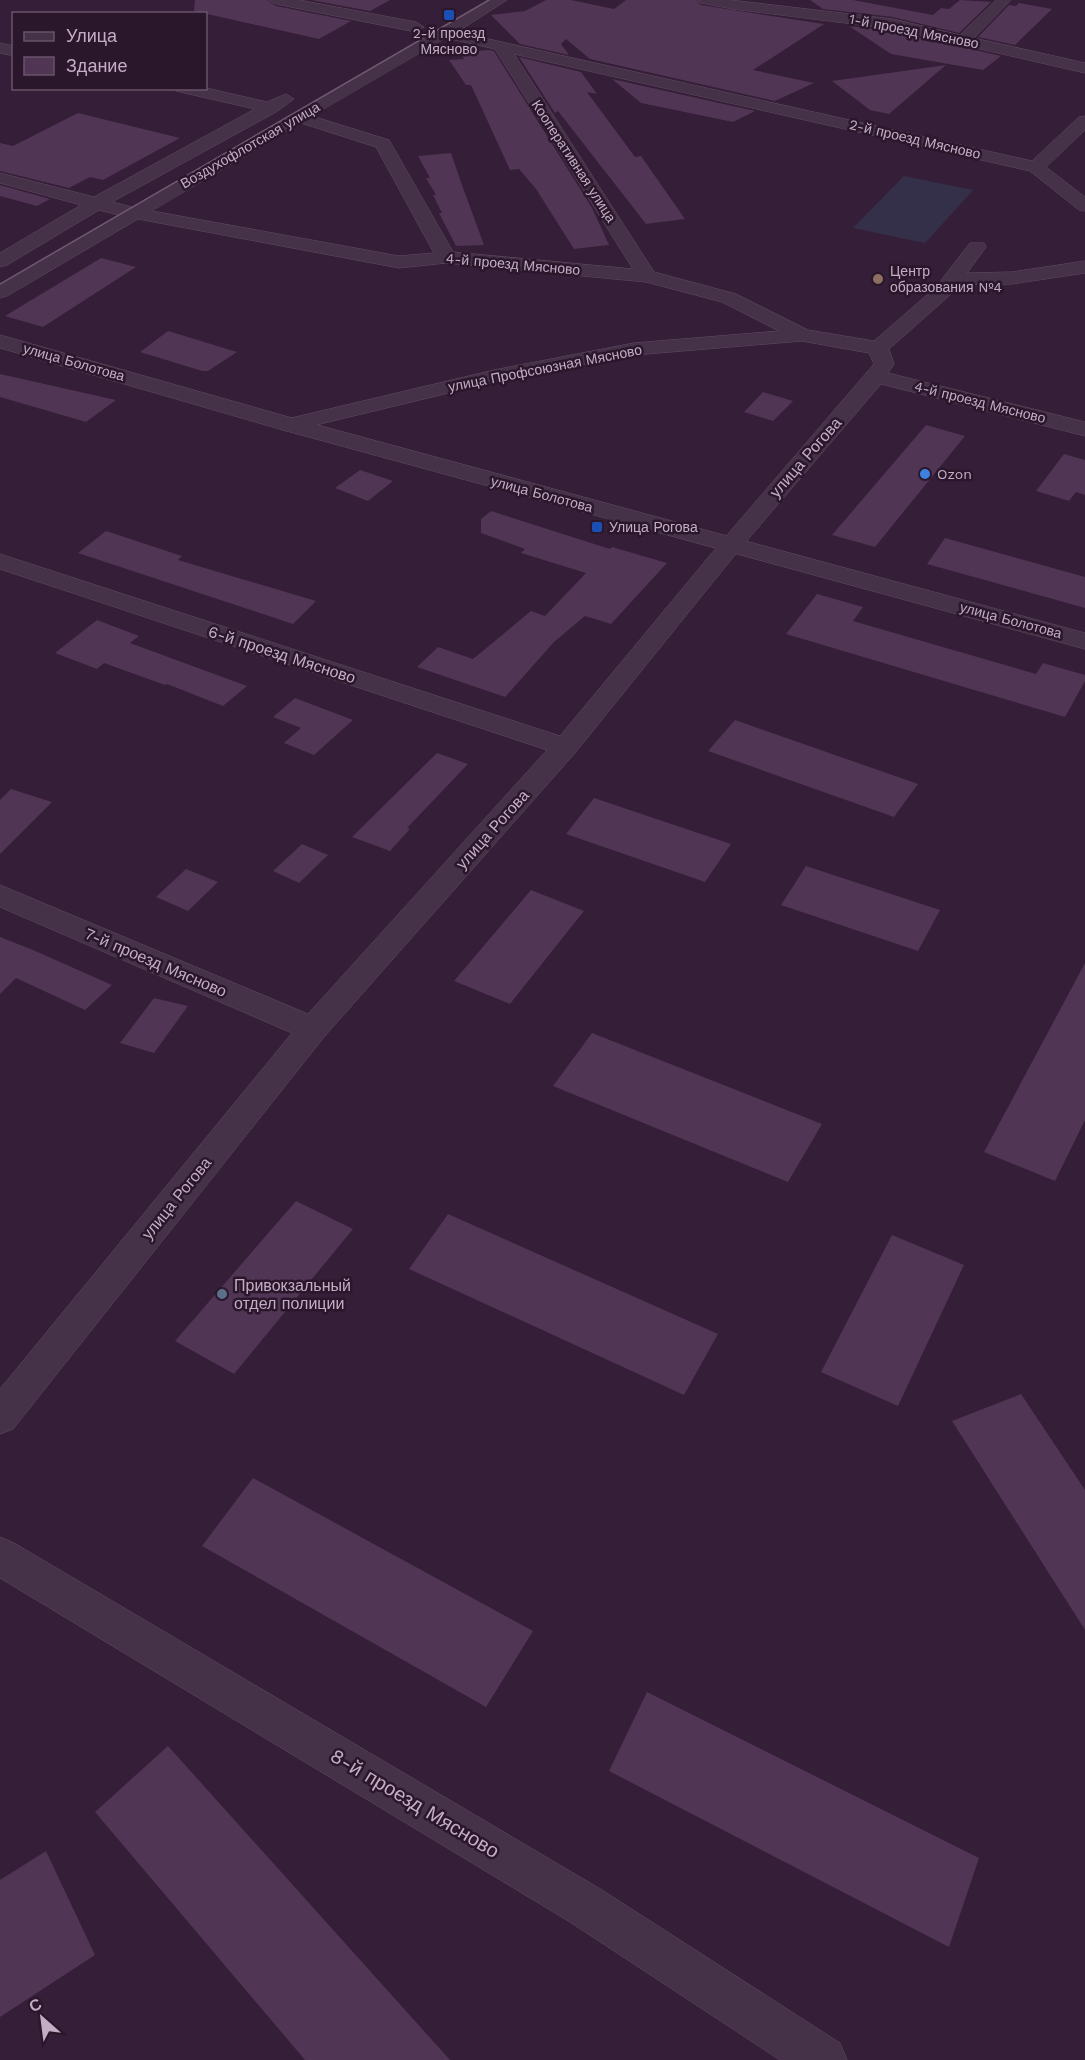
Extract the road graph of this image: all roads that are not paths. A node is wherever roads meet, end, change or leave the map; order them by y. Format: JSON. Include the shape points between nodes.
{"nodes":[{"id":1,"x":276,"y":0,"type":"edge"},
{"id":2,"x":500,"y":0,"type":"edge"},
{"id":3,"x":706,"y":0,"type":"edge"},
{"id":4,"x":1004,"y":0,"type":"edge"},
{"id":5,"x":443,"y":33,"type":"junction"},
{"id":6,"x":395,"y":39,"type":"dead end"},
{"id":7,"x":963,"y":40,"type":"junction"},
{"id":8,"x":501,"y":46,"type":"junction"},
{"id":9,"x":1085,"y":68,"type":"edge"},
{"id":10,"x":191,"y":90,"type":"edge"},
{"id":11,"x":301,"y":91,"type":"dead end"},
{"id":12,"x":270,"y":108,"type":"junction"},
{"id":13,"x":297,"y":117,"type":"junction"},
{"id":14,"x":1085,"y":121,"type":"edge"},
{"id":15,"x":1036,"y":166,"type":"junction"},
{"id":16,"x":0,"y":178,"type":"edge"},
{"id":17,"x":97,"y":203,"type":"junction"},
{"id":18,"x":1085,"y":206,"type":"edge"},
{"id":19,"x":133,"y":213,"type":"junction"},
{"id":20,"x":977,"y":247,"type":"dead end"},
{"id":21,"x":446,"y":257,"type":"junction"},
{"id":22,"x":0,"y":261,"type":"edge"},
{"id":23,"x":1085,"y":267,"type":"edge"},
{"id":24,"x":647,"y":276,"type":"junction"},
{"id":25,"x":952,"y":279,"type":"junction"},
{"id":26,"x":0,"y":292,"type":"edge"},
{"id":27,"x":803,"y":335,"type":"junction"},
{"id":28,"x":0,"y":341,"type":"edge"},
{"id":29,"x":878,"y":348,"type":"junction"},
{"id":30,"x":876,"y":376,"type":"junction"},
{"id":31,"x":291,"y":425,"type":"junction"},
{"id":32,"x":1085,"y":429,"type":"edge"},
{"id":33,"x":730,"y":546,"type":"junction"},
{"id":34,"x":0,"y":561,"type":"edge"},
{"id":35,"x":1085,"y":641,"type":"edge"},
{"id":36,"x":565,"y":747,"type":"junction"},
{"id":37,"x":0,"y":895,"type":"edge"},
{"id":38,"x":313,"y":1029,"type":"junction"},
{"id":39,"x":0,"y":1417,"type":"edge"},
{"id":40,"x":0,"y":1556,"type":"edge"},
{"id":41,"x":823,"y":2060,"type":"edge"}],
"edges":[{"from":1,"to":6,"type":"street","via":[[421,24]]},
{"from":2,"to":5,"type":"street","name":"Воздухофлотская улица"},
{"from":3,"to":7,"type":"street","name":"1-й проезд Мясново","via":[[893,24]]},
{"from":4,"to":7,"type":"street"},
{"from":5,"to":8,"type":"street","name":"2-й проезд Мясново"},
{"from":5,"to":13,"type":"street","name":"Воздухофлотская улица"},
{"from":7,"to":9,"type":"street","name":"1-й проезд Мясново"},
{"from":8,"to":15,"type":"street","name":"2-й проезд Мясново"},
{"from":8,"to":24,"type":"street","name":"Кооперативная улица"},
{"from":10,"to":12,"type":"street"},
{"from":11,"to":12,"type":"street","name":"Воздухофлотская улица"},
{"from":12,"to":17,"type":"street","name":"Воздухофлотская улица"},
{"from":13,"to":19,"type":"street","name":"Воздухофлотская улица"},
{"from":13,"to":21,"type":"street","via":[[382,144]]},
{"from":14,"to":15,"type":"street"},
{"from":15,"to":18,"type":"street"},
{"from":16,"to":17,"type":"street","name":"4-й проезд Мясново"},
{"from":17,"to":19,"type":"street","name":"4-й проезд Мясново"},
{"from":17,"to":22,"type":"street","name":"Воздухофлотская улица"},
{"from":19,"to":21,"type":"street","name":"4-й проезд Мясново","via":[[399,262]]},
{"from":19,"to":26,"type":"street","name":"Воздухофлотская улица"},
{"from":20,"to":25,"type":"street"},
{"from":21,"to":24,"type":"street","name":"4-й проезд Мясново"},
{"from":23,"to":25,"type":"street","via":[[1011,278]]},
{"from":24,"to":27,"type":"street","name":"4-й проезд Мясново","via":[[729,298]]},
{"from":25,"to":29,"type":"street"},
{"from":27,"to":29,"type":"street","name":"4-й проезд Мясново"},
{"from":27,"to":31,"type":"street","name":"улица Профсоюзная Мясново","via":[[634,349],[494,376]]},
{"from":28,"to":31,"type":"street","name":"улица Болотова"},
{"from":29,"to":30,"type":"street","via":[[884,364]]},
{"from":30,"to":32,"type":"street","name":"4-й проезд Мясново"},
{"from":30,"to":33,"type":"street","name":"улица Рогова"},
{"from":31,"to":33,"type":"street","name":"улица Болотова"},
{"from":33,"to":35,"type":"street","name":"улица Болотова"},
{"from":33,"to":36,"type":"street","name":"улица Рогова"},
{"from":34,"to":36,"type":"street","name":"6-й проезд Мясново"},
{"from":36,"to":38,"type":"street","name":"улица Рогова"},
{"from":37,"to":38,"type":"street","name":"7-й проезд Мясново"},
{"from":38,"to":39,"type":"street","name":"улица Рогова"},
{"from":40,"to":41,"type":"street","name":"8-й проезд Мясново","via":[[586,1905]]}]}
